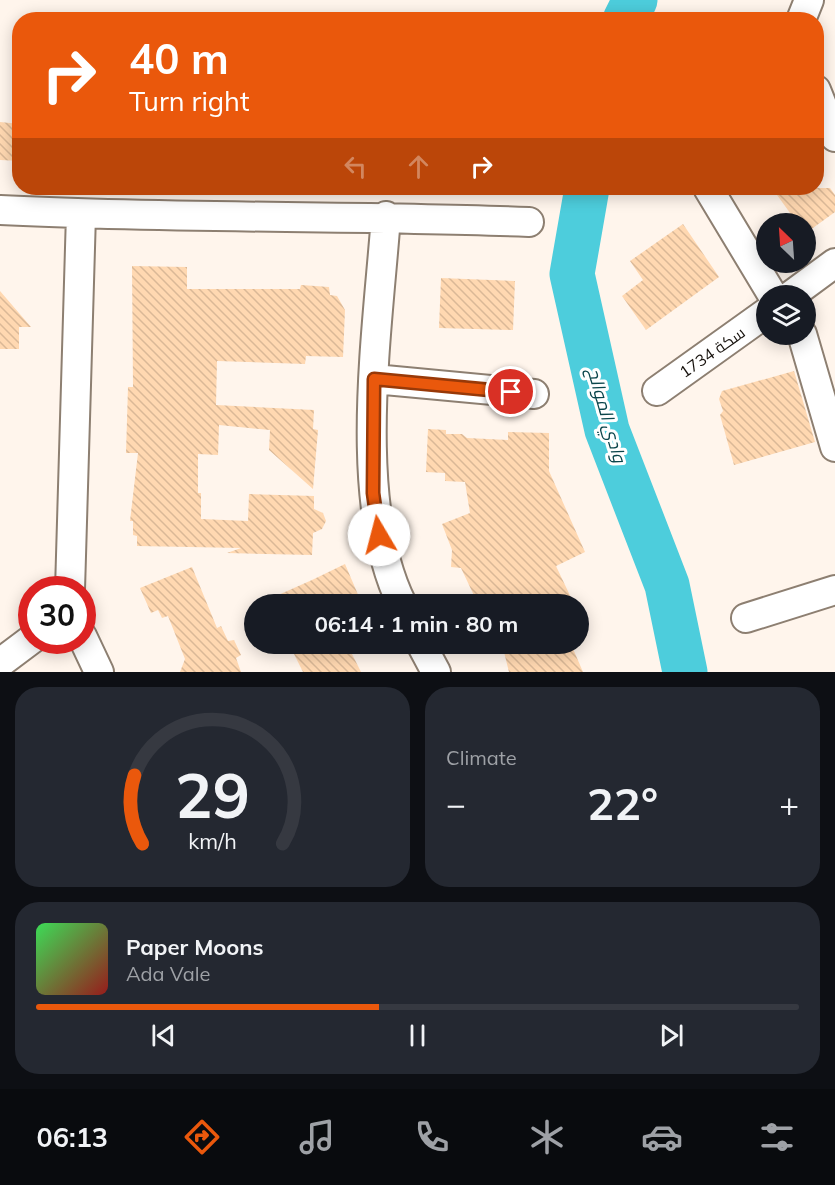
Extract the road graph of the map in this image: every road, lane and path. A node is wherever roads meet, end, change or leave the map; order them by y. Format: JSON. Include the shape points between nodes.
{"nodes":[{"id":1,"x":824,"y":110,"type":"edge"},
{"id":2,"x":835,"y":137,"type":"edge"},
{"id":3,"x":712,"y":195,"type":"edge"},
{"id":4,"x":0,"y":210,"type":"edge"},
{"id":5,"x":81,"y":214,"type":"junction"},
{"id":6,"x":386,"y":216,"type":"junction"},
{"id":7,"x":530,"y":222,"type":"dead end"},
{"id":8,"x":835,"y":263,"type":"edge"},
{"id":9,"x":766,"y":285,"type":"edge"},
{"id":10,"x":804,"y":285,"type":"edge"},
{"id":11,"x":756,"y":320,"type":"edge"},
{"id":12,"x":805,"y":345,"type":"edge"},
{"id":13,"x":374,"y":379,"type":"junction"},
{"id":14,"x":657,"y":390,"type":"dead end"},
{"id":15,"x":534,"y":394,"type":"dead end"},
{"id":16,"x":833,"y":436,"type":"edge"},
{"id":17,"x":70,"y":576,"type":"edge"},
{"id":18,"x":835,"y":590,"type":"edge"},
{"id":19,"x":399,"y":594,"type":"edge"},
{"id":20,"x":746,"y":618,"type":"dead end"},
{"id":21,"x":18,"y":650,"type":"edge"},
{"id":22,"x":90,"y":654,"type":"edge"},
{"id":23,"x":426,"y":654,"type":"edge"},
{"id":24,"x":0,"y":663,"type":"edge"},
{"id":25,"x":99,"y":672,"type":"edge"},
{"id":26,"x":436,"y":672,"type":"edge"}],
"edges":[{"from":1,"to":2,"type":"street"},
{"from":3,"to":9,"type":"street"},
{"from":4,"to":5,"type":"street"},
{"from":5,"to":6,"type":"street"},
{"from":5,"to":17,"type":"street"},
{"from":6,"to":7,"type":"street"},
{"from":6,"to":13,"type":"street"},
{"from":8,"to":10,"type":"street"},
{"from":11,"to":14,"type":"street","name":"سكة 1734"},
{"from":12,"to":16,"type":"street"},
{"from":13,"to":15,"type":"street"},
{"from":13,"to":19,"type":"street","via":[[373,493],[379,535]]},
{"from":18,"to":20,"type":"street"},
{"from":21,"to":24,"type":"street"},
{"from":22,"to":25,"type":"street"},
{"from":23,"to":26,"type":"street"}]}
